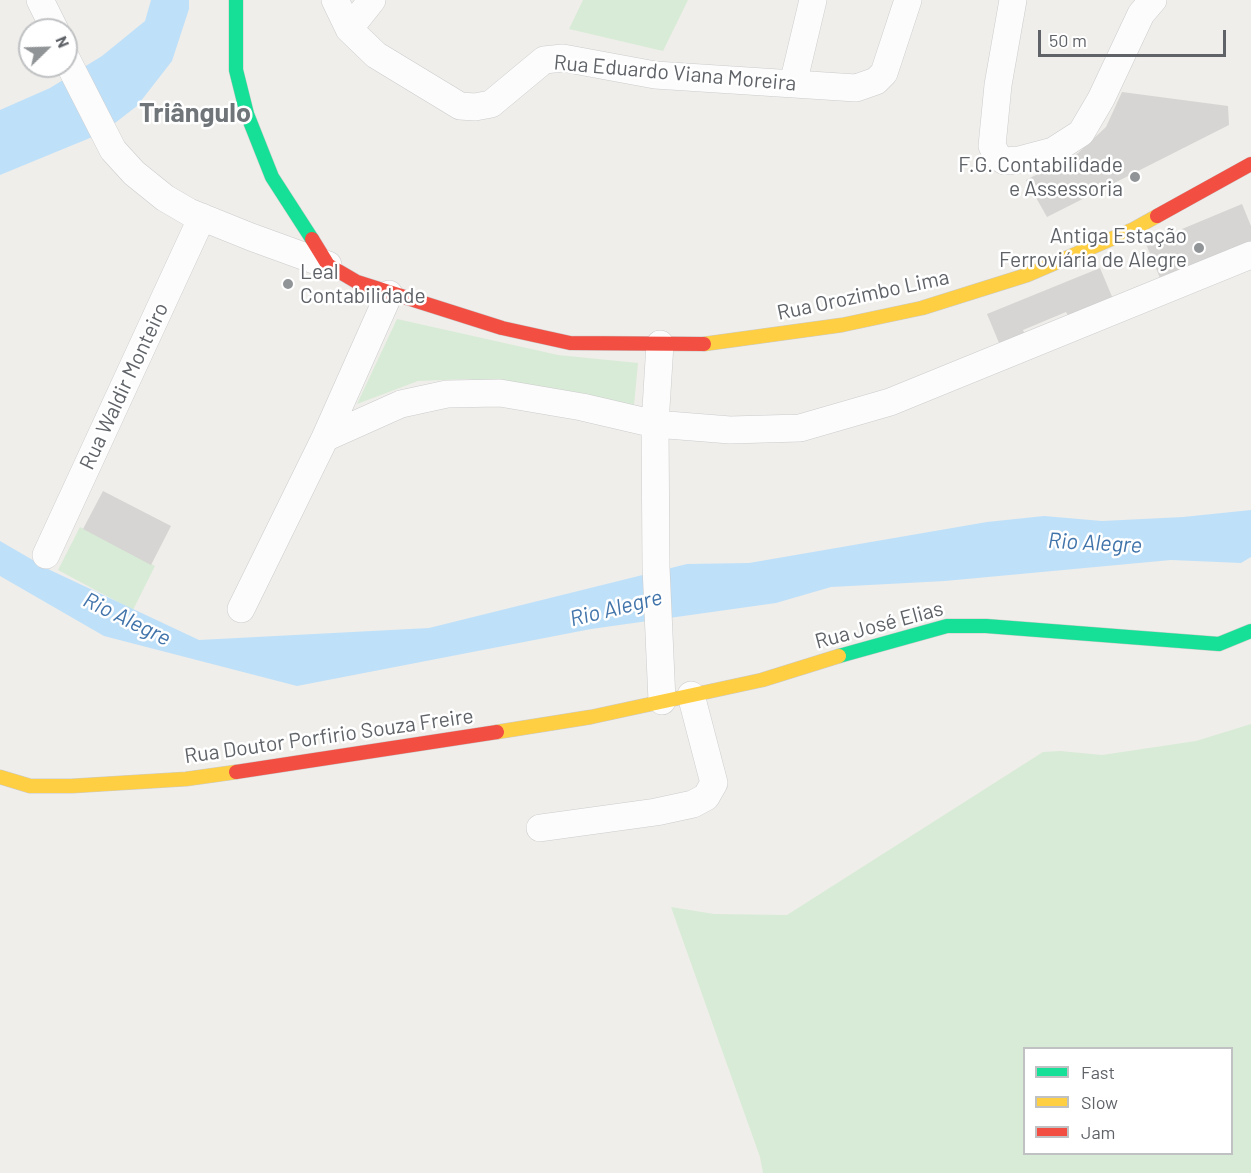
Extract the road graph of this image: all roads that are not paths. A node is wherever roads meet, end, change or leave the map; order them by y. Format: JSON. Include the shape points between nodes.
{"nodes":[{"id":1,"x":40,"y":0,"type":"edge"},
{"id":2,"x":236,"y":0,"type":"edge"},
{"id":3,"x":335,"y":0,"type":"edge"},
{"id":4,"x":372,"y":0,"type":"edge"},
{"id":5,"x":813,"y":0,"type":"edge"},
{"id":6,"x":908,"y":0,"type":"edge"},
{"id":7,"x":1013,"y":0,"type":"edge"},
{"id":8,"x":1153,"y":0,"type":"edge"},
{"id":9,"x":49,"y":18,"type":"edge"},
{"id":10,"x":349,"y":29,"type":"junction"},
{"id":11,"x":76,"y":78,"type":"edge"},
{"id":12,"x":793,"y":84,"type":"junction"},
{"id":13,"x":1251,"y":164,"type":"edge"},
{"id":14,"x":1251,"y":174,"type":"edge"},
{"id":15,"x":1229,"y":177,"type":"junction"},
{"id":16,"x":202,"y":217,"type":"junction"},
{"id":17,"x":1251,"y":255,"type":"edge"},
{"id":18,"x":328,"y":265,"type":"junction"},
{"id":19,"x":389,"y":294,"type":"junction"},
{"id":20,"x":660,"y":344,"type":"junction"},
{"id":21,"x":655,"y":424,"type":"junction"},
{"id":22,"x":325,"y":438,"type":"junction"},
{"id":23,"x":46,"y":555,"type":"dead end"},
{"id":24,"x":241,"y":609,"type":"dead end"},
{"id":25,"x":1251,"y":630,"type":"edge"},
{"id":26,"x":691,"y":695,"type":"junction"},
{"id":27,"x":662,"y":701,"type":"junction"},
{"id":28,"x":0,"y":777,"type":"edge"},
{"id":29,"x":540,"y":828,"type":"dead end"}],
"edges":[{"from":1,"to":9,"type":"street"},
{"from":2,"to":18,"type":"main road","via":[[236,70],[247,114],[272,177]]},
{"from":3,"to":10,"type":"street","name":"Rua Eduardo Viana Moreira"},
{"from":4,"to":10,"type":"street"},
{"from":5,"to":12,"type":"street"},
{"from":6,"to":12,"type":"street","name":"Rua Eduardo Viana Moreira","via":[[884,73],[876,81],[856,88]]},
{"from":7,"to":8,"type":"street","via":[[992,146],[1005,161],[1053,151],[1081,133],[1141,14]]},
{"from":10,"to":12,"type":"street","name":"Rua Eduardo Viana Moreira","via":[[376,55],[460,106],[491,104],[544,60],[563,58],[655,75]]},
{"from":11,"to":16,"type":"street","via":[[113,150],[165,198]]},
{"from":13,"to":15,"type":"main road","name":"Rua Orozimbo Lima"},
{"from":14,"to":15,"type":"main road"},
{"from":15,"to":20,"type":"main road","name":"Rua Orozimbo Lima","via":[[1131,230],[1027,275],[922,308],[842,325],[712,344]]},
{"from":16,"to":18,"type":"street"},
{"from":16,"to":23,"type":"street","name":"Rua Waldir Monteiro"},
{"from":17,"to":21,"type":"street","via":[[890,402],[800,428],[730,430]]},
{"from":18,"to":19,"type":"main road","name":"Rua Orozimbo Lima"},
{"from":19,"to":20,"type":"main road","name":"Rua Orozimbo Lima","via":[[502,328],[570,343]]},
{"from":19,"to":22,"type":"street"},
{"from":20,"to":21,"type":"street"},
{"from":21,"to":22,"type":"street","via":[[500,393],[447,394],[401,404]]},
{"from":21,"to":27,"type":"street","via":[[657,623]]},
{"from":22,"to":24,"type":"street"},
{"from":25,"to":26,"type":"main road","name":"Rua José Elias","via":[[1219,644],[946,626],[762,680]]},
{"from":26,"to":27,"type":"main road","name":"Rua José Elias"},
{"from":26,"to":29,"type":"street","via":[[714,783],[706,797],[665,810]]},
{"from":27,"to":28,"type":"main road","name":"Rua Doutor Porfirio Souza Freire","via":[[427,744],[186,779],[30,786]]}]}
